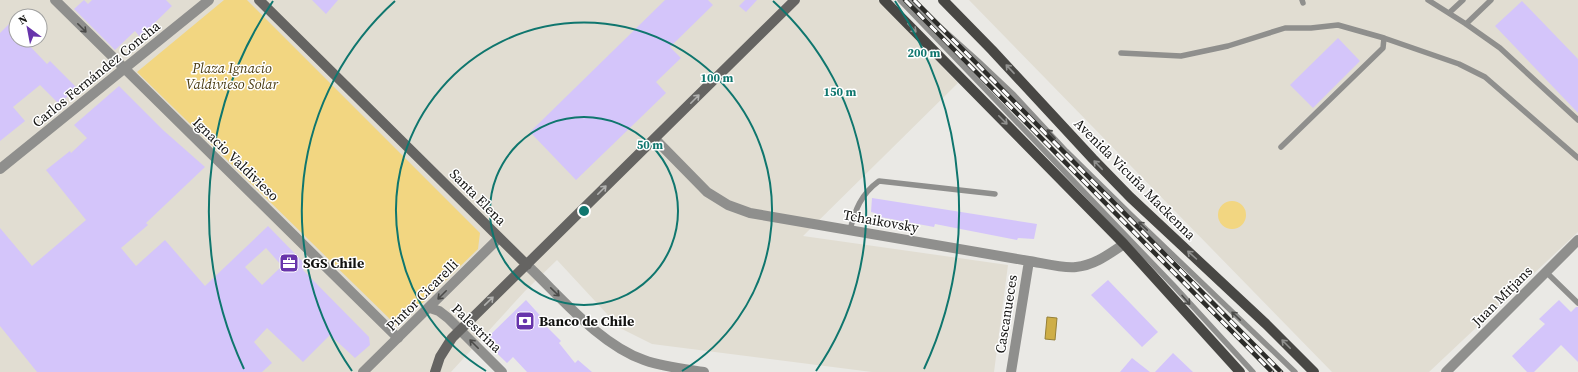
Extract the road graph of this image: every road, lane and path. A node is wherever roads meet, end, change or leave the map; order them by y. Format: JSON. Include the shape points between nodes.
{"nodes":[{"id":1,"x":55,"y":0,"type":"edge"},
{"id":2,"x":209,"y":0,"type":"edge"},
{"id":3,"x":259,"y":0,"type":"edge"},
{"id":4,"x":795,"y":0,"type":"edge"},
{"id":5,"x":884,"y":0,"type":"edge"},
{"id":6,"x":900,"y":0,"type":"edge"},
{"id":7,"x":910,"y":0,"type":"edge"},
{"id":8,"x":943,"y":0,"type":"edge"},
{"id":9,"x":1463,"y":0,"type":"edge"},
{"id":10,"x":1491,"y":0,"type":"edge"},
{"id":11,"x":1430,"y":1,"type":"edge"},
{"id":12,"x":1449,"y":13,"type":"junction"},
{"id":13,"x":1466,"y":24,"type":"junction"},
{"id":14,"x":1384,"y":38,"type":"junction"},
{"id":15,"x":1121,"y":53,"type":"dead end"},
{"id":16,"x":124,"y":69,"type":"junction"},
{"id":17,"x":1578,"y":120,"type":"edge"},
{"id":18,"x":654,"y":139,"type":"junction"},
{"id":19,"x":1281,"y":147,"type":"dead end"},
{"id":20,"x":1578,"y":158,"type":"edge"},
{"id":21,"x":0,"y":170,"type":"edge"},
{"id":22,"x":995,"y":194,"type":"dead end"},
{"id":23,"x":850,"y":230,"type":"junction"},
{"id":24,"x":499,"y":238,"type":"junction"},
{"id":25,"x":1578,"y":240,"type":"edge"},
{"id":26,"x":1124,"y":244,"type":"junction"},
{"id":27,"x":1029,"y":261,"type":"junction"},
{"id":28,"x":527,"y":265,"type":"junction"},
{"id":29,"x":1546,"y":272,"type":"junction"},
{"id":30,"x":1578,"y":303,"type":"edge"},
{"id":31,"x":430,"y":308,"type":"junction"},
{"id":32,"x":460,"y":330,"type":"junction"},
{"id":33,"x":398,"y":338,"type":"junction"},
{"id":34,"x":363,"y":372,"type":"edge"},
{"id":35,"x":435,"y":372,"type":"edge"},
{"id":36,"x":502,"y":372,"type":"edge"},
{"id":37,"x":704,"y":372,"type":"edge"},
{"id":38,"x":1011,"y":372,"type":"edge"},
{"id":39,"x":1240,"y":372,"type":"edge"},
{"id":40,"x":1253,"y":372,"type":"edge"},
{"id":41,"x":1295,"y":372,"type":"edge"},
{"id":42,"x":1314,"y":372,"type":"edge"},
{"id":43,"x":1446,"y":372,"type":"edge"}],
"edges":[{"from":1,"to":16,"type":"street","name":"Ignacio Valdivieso","one_way":true},
{"from":2,"to":16,"type":"street","name":"Carlos Fernández Concha"},
{"from":3,"to":24,"type":"main road","name":"Santa Elena"},
{"from":18,"to":4,"type":"main road","one_way":true},
{"from":5,"to":26,"type":"main road","one_way":true},
{"from":6,"to":40,"type":"lane","one_way":true},
{"from":41,"to":7,"type":"lane","one_way":true,"via":[[1066,151],[1009,90]]},
{"from":42,"to":8,"type":"main road","name":"Avenida Vicuña Mackenna","one_way":true,"via":[[1130,197]]},
{"from":9,"to":12,"type":"lane"},
{"from":10,"to":13,"type":"lane"},
{"from":11,"to":12,"type":"lane"},
{"from":12,"to":13,"type":"lane"},
{"from":13,"to":17,"type":"lane","via":[[1500,48]]},
{"from":14,"to":15,"type":"lane","via":[[1338,25],[1285,28],[1228,46],[1181,56]]},
{"from":14,"to":19,"type":"lane","via":[[1383,48]]},
{"from":14,"to":20,"type":"lane","via":[[1459,64],[1484,77]]},
{"from":16,"to":21,"type":"street","name":"Carlos Fernández Concha"},
{"from":16,"to":33,"type":"street","name":"Ignacio Valdivieso"},
{"from":18,"to":23,"type":"street","name":"Tchaikovsky","via":[[707,192],[728,205],[750,213]]},
{"from":28,"to":18,"type":"main road","one_way":true},
{"from":22,"to":23,"type":"lane","via":[[879,181],[861,199]]},
{"from":23,"to":27,"type":"street","name":"Tchaikovsky"},
{"from":24,"to":28,"type":"main road","name":"Santa Elena"},
{"from":24,"to":31,"type":"street","name":"Pintor Cicarelli","one_way":true},
{"from":25,"to":29,"type":"street","name":"Juan Mitjans"},
{"from":26,"to":27,"type":"street","name":"Tchaikovsky","via":[[1096,262],[1075,268]]},
{"from":26,"to":39,"type":"main road"},
{"from":27,"to":38,"type":"street","name":"Cascanueces"},
{"from":32,"to":28,"type":"main road","one_way":true},
{"from":28,"to":37,"type":"street","name":"Santa Elena","one_way":true,"via":[[593,329],[620,349],[645,361]]},
{"from":29,"to":30,"type":"lane"},
{"from":29,"to":43,"type":"street","name":"Juan Mitjans"},
{"from":31,"to":32,"type":"street","name":"Palestrina","via":[[439,311]]},
{"from":31,"to":33,"type":"street","name":"Pintor Cicarelli"},
{"from":32,"to":35,"type":"main road","via":[[440,357]]},
{"from":36,"to":32,"type":"street","name":"Palestrina","one_way":true},
{"from":33,"to":34,"type":"street","name":"Pintor Cicarelli"}]}
